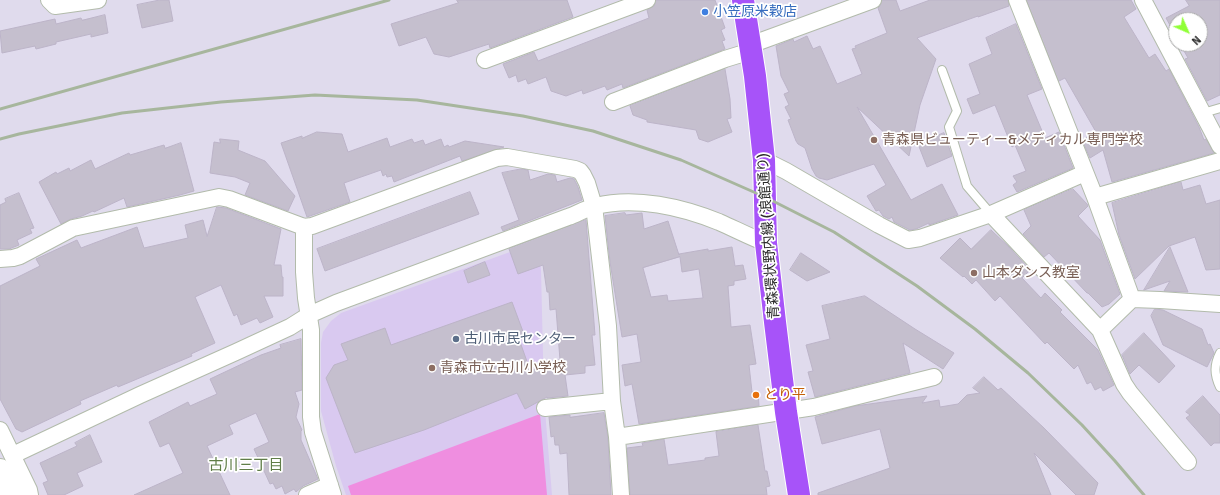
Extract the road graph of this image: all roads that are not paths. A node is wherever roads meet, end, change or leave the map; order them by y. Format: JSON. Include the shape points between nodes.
{"nodes":[{"id":1,"x":49,"y":0,"type":"edge"},
{"id":2,"x":98,"y":0,"type":"edge"},
{"id":3,"x":647,"y":0,"type":"edge"},
{"id":4,"x":743,"y":0,"type":"edge"},
{"id":5,"x":872,"y":0,"type":"edge"},
{"id":6,"x":1017,"y":0,"type":"edge"},
{"id":7,"x":1146,"y":1,"type":"edge"},
{"id":8,"x":751,"y":48,"type":"junction"},
{"id":9,"x":485,"y":60,"type":"dead end"},
{"id":10,"x":942,"y":70,"type":"dead end"},
{"id":11,"x":613,"y":102,"type":"dead end"},
{"id":12,"x":1220,"y":108,"type":"edge"},
{"id":13,"x":1203,"y":113,"type":"junction"},
{"id":14,"x":1220,"y":146,"type":"edge"},
{"id":15,"x":764,"y":160,"type":"junction"},
{"id":16,"x":1220,"y":161,"type":"edge"},
{"id":17,"x":1085,"y":173,"type":"junction"},
{"id":18,"x":1095,"y":197,"type":"junction"},
{"id":19,"x":594,"y":206,"type":"junction"},
{"id":20,"x":991,"y":214,"type":"junction"},
{"id":21,"x":304,"y":227,"type":"junction"},
{"id":22,"x":766,"y":243,"type":"junction"},
{"id":23,"x":0,"y":259,"type":"edge"},
{"id":24,"x":1132,"y":299,"type":"junction"},
{"id":25,"x":1220,"y":304,"type":"edge"},
{"id":26,"x":309,"y":315,"type":"junction"},
{"id":27,"x":1100,"y":330,"type":"junction"},
{"id":28,"x":1220,"y":353,"type":"edge"},
{"id":29,"x":934,"y":377,"type":"dead end"},
{"id":30,"x":1220,"y":387,"type":"edge"},
{"id":31,"x":612,"y":401,"type":"junction"},
{"id":32,"x":546,"y":408,"type":"dead end"},
{"id":33,"x":786,"y":412,"type":"junction"},
{"id":34,"x":0,"y":430,"type":"edge"},
{"id":35,"x":617,"y":437,"type":"junction"},
{"id":36,"x":6,"y":462,"type":"edge"},
{"id":37,"x":1188,"y":462,"type":"dead end"},
{"id":38,"x":331,"y":490,"type":"edge"},
{"id":39,"x":12,"y":495,"type":"edge"},
{"id":40,"x":30,"y":495,"type":"edge"},
{"id":41,"x":307,"y":495,"type":"edge"},
{"id":42,"x":621,"y":495,"type":"edge"},
{"id":43,"x":799,"y":495,"type":"edge"}],
"edges":[{"from":1,"to":2,"type":"street","via":[[55,6]]},
{"from":3,"to":9,"type":"street"},
{"from":4,"to":8,"type":"main road","name":"青森環状野内線 (浪館通り)"},
{"from":5,"to":8,"type":"street"},
{"from":6,"to":17,"type":"street"},
{"from":7,"to":13,"type":"street"},
{"from":8,"to":11,"type":"street"},
{"from":8,"to":15,"type":"main road","name":"青森環状野内線 (浪館通り)"},
{"from":10,"to":20,"type":"lane","via":[[957,111],[949,127],[967,186]]},
{"from":12,"to":13,"type":"lane"},
{"from":13,"to":14,"type":"street"},
{"from":15,"to":20,"type":"street","via":[[908,240]]},
{"from":15,"to":22,"type":"main road","name":"青森環状野内線 (浪館通り)"},
{"from":16,"to":18,"type":"street"},
{"from":17,"to":18,"type":"street"},
{"from":17,"to":20,"type":"street"},
{"from":18,"to":24,"type":"street"},
{"from":19,"to":21,"type":"street","via":[[588,183],[580,171],[507,157],[486,162]]},
{"from":19,"to":22,"type":"street","via":[[627,203],[674,207],[719,222]]},
{"from":19,"to":26,"type":"street"},
{"from":19,"to":31,"type":"street","via":[[608,326]]},
{"from":20,"to":27,"type":"street"},
{"from":21,"to":23,"type":"street","via":[[219,197],[73,228],[20,256]]},
{"from":21,"to":26,"type":"street","via":[[304,272]]},
{"from":22,"to":33,"type":"main road","name":"青森環状野内線 (浪館通り)"},
{"from":24,"to":25,"type":"street"},
{"from":24,"to":27,"type":"street"},
{"from":26,"to":36,"type":"street"},
{"from":26,"to":38,"type":"street","via":[[311,417],[313,432]]},
{"from":27,"to":37,"type":"street","via":[[1124,384]]},
{"from":28,"to":30,"type":"lane","via":[[1215,372]]},
{"from":29,"to":33,"type":"street"},
{"from":31,"to":32,"type":"street"},
{"from":31,"to":35,"type":"street"},
{"from":33,"to":35,"type":"street"},
{"from":33,"to":43,"type":"main road","name":"青森環状野内線 (浪館通り)"},
{"from":34,"to":36,"type":"street"},
{"from":35,"to":42,"type":"street"},
{"from":36,"to":39,"type":"street"},
{"from":36,"to":40,"type":"street","via":[[29,490]]},
{"from":38,"to":41,"type":"street"}]}
